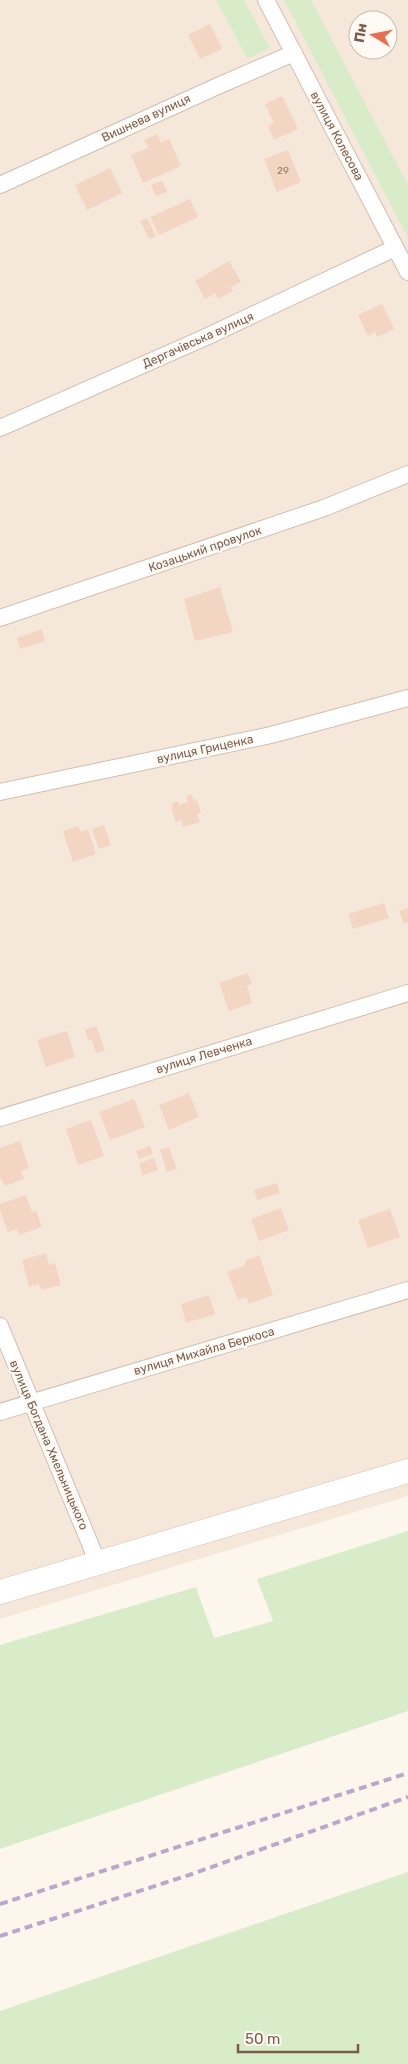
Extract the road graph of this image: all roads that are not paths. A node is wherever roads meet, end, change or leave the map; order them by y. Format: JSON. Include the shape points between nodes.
{"nodes":[{"id":1,"x":266,"y":0,"type":"edge"},
{"id":2,"x":294,"y":53,"type":"junction"},
{"id":3,"x":0,"y":185,"type":"edge"},
{"id":4,"x":395,"y":248,"type":"junction"},
{"id":5,"x":408,"y":272,"type":"edge"},
{"id":6,"x":0,"y":428,"type":"edge"},
{"id":7,"x":408,"y":474,"type":"edge"},
{"id":8,"x":0,"y":618,"type":"edge"},
{"id":9,"x":408,"y":698,"type":"edge"},
{"id":10,"x":0,"y":792,"type":"edge"},
{"id":11,"x":408,"y":993,"type":"edge"},
{"id":12,"x":0,"y":1118,"type":"edge"},
{"id":13,"x":408,"y":1290,"type":"edge"},
{"id":14,"x":0,"y":1326,"type":"edge"},
{"id":15,"x":30,"y":1402,"type":"junction"},
{"id":16,"x":0,"y":1412,"type":"edge"},
{"id":17,"x":408,"y":1470,"type":"edge"},
{"id":18,"x":98,"y":1562,"type":"junction"},
{"id":19,"x":0,"y":1592,"type":"edge"}],
"edges":[{"from":1,"to":2,"type":"street","name":"вулиця Колесова"},
{"from":2,"to":3,"type":"street","name":"Вишнева вулиця"},
{"from":2,"to":4,"type":"street","name":"вулиця Колесова"},
{"from":4,"to":5,"type":"street","name":"вулиця Колесова"},
{"from":4,"to":6,"type":"street","name":"Дергачівська вулиця","via":[[206,337]]},
{"from":7,"to":8,"type":"street","name":"Козацький провулок","via":[[324,508]]},
{"from":9,"to":10,"type":"street","name":"вулиця Гриценка","via":[[271,735]]},
{"from":11,"to":12,"type":"street","name":"вулиця Левченка"},
{"from":13,"to":15,"type":"street","name":"вулиця Михайла Беркоса"},
{"from":14,"to":15,"type":"street","name":"вулиця Богдана Хмельницького"},
{"from":15,"to":16,"type":"street","name":"вулиця Михайла Беркоса"},
{"from":15,"to":18,"type":"street","name":"вулиця Богдана Хмельницького"},
{"from":17,"to":18,"type":"main road"},
{"from":18,"to":19,"type":"main road"}]}
